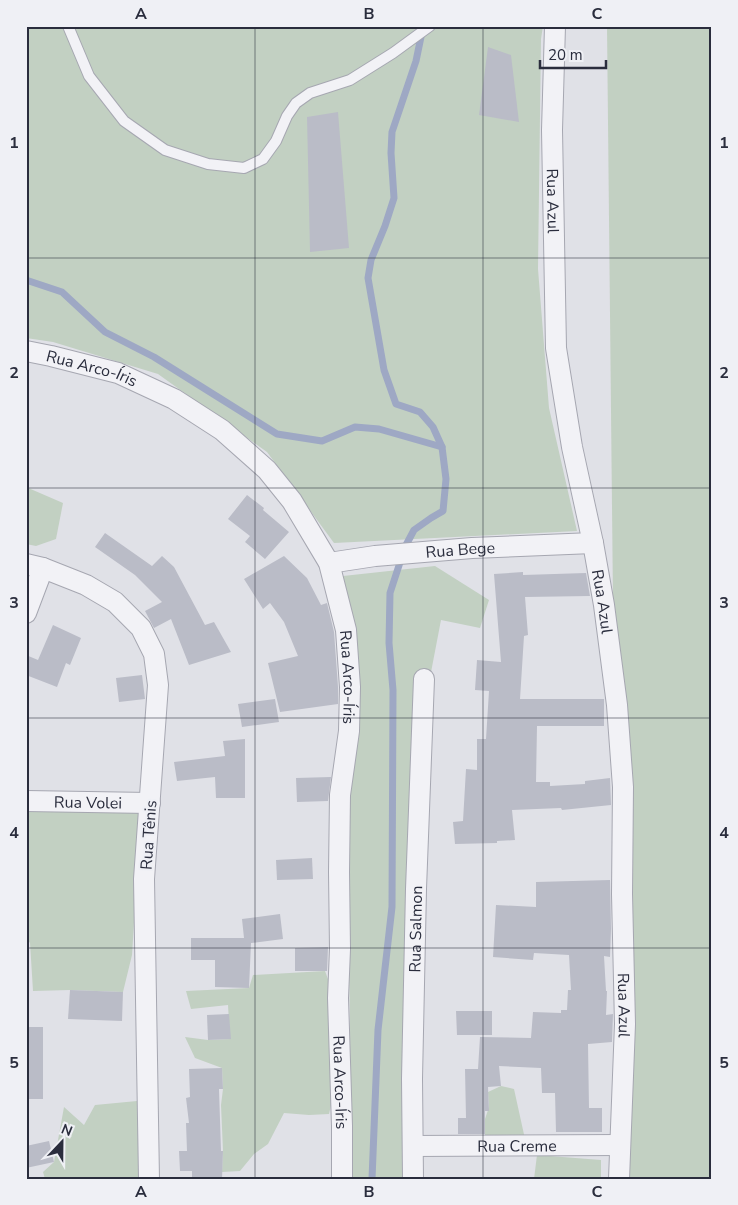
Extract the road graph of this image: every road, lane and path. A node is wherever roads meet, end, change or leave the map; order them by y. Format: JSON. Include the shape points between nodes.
{"nodes":[{"id":1,"x":68,"y":26,"type":"edge"},
{"id":2,"x":430,"y":26,"type":"edge"},
{"id":3,"x":555,"y":26,"type":"edge"},
{"id":4,"x":26,"y":351,"type":"edge"},
{"id":5,"x":593,"y":543,"type":"junction"},
{"id":6,"x":329,"y":563,"type":"junction"},
{"id":7,"x":35,"y":566,"type":"edge"},
{"id":8,"x":26,"y":613,"type":"edge"},
{"id":9,"x":424,"y":679,"type":"dead end"},
{"id":10,"x":26,"y":801,"type":"edge"},
{"id":11,"x":150,"y":803,"type":"junction"},
{"id":12,"x":620,"y":1145,"type":"junction"},
{"id":13,"x":413,"y":1146,"type":"junction"},
{"id":14,"x":150,"y":1179,"type":"edge"},
{"id":15,"x":342,"y":1179,"type":"edge"},
{"id":16,"x":413,"y":1179,"type":"edge"},
{"id":17,"x":619,"y":1179,"type":"edge"}],
"edges":[{"from":1,"to":2,"type":"lane","via":[[89,76],[124,121],[165,150],[208,164],[244,168],[263,159],[296,103],[310,94],[350,80]]},
{"from":3,"to":5,"type":"street","name":"Rua Azul","via":[[552,130],[556,348],[572,447]]},
{"from":4,"to":6,"type":"street","name":"Rua Arco-Íris","via":[[118,373],[174,398],[222,430],[267,470],[292,501]]},
{"from":5,"to":6,"type":"street","name":"Rua Bege","via":[[418,552]]},
{"from":5,"to":12,"type":"street","name":"Rua Azul","via":[[617,705],[623,787],[625,1024]]},
{"from":6,"to":15,"type":"street","name":"Rua Arco-Íris","via":[[346,630],[350,687],[349,731],[340,795],[338,998]]},
{"from":7,"to":8,"type":"street"},
{"from":7,"to":11,"type":"street","name":"Rua Tênis","via":[[86,585],[115,602],[141,628],[154,654],[158,685]]},
{"from":9,"to":13,"type":"street","name":"Rua Salmon","via":[[416,889]]},
{"from":10,"to":11,"type":"street","name":"Rua Volei"},
{"from":11,"to":14,"type":"street","name":"Rua Tênis","via":[[144,879]]},
{"from":12,"to":13,"type":"street","name":"Rua Creme"},
{"from":12,"to":17,"type":"street","name":"Rua Azul"},
{"from":13,"to":16,"type":"street","name":"Rua Salmon"}]}
